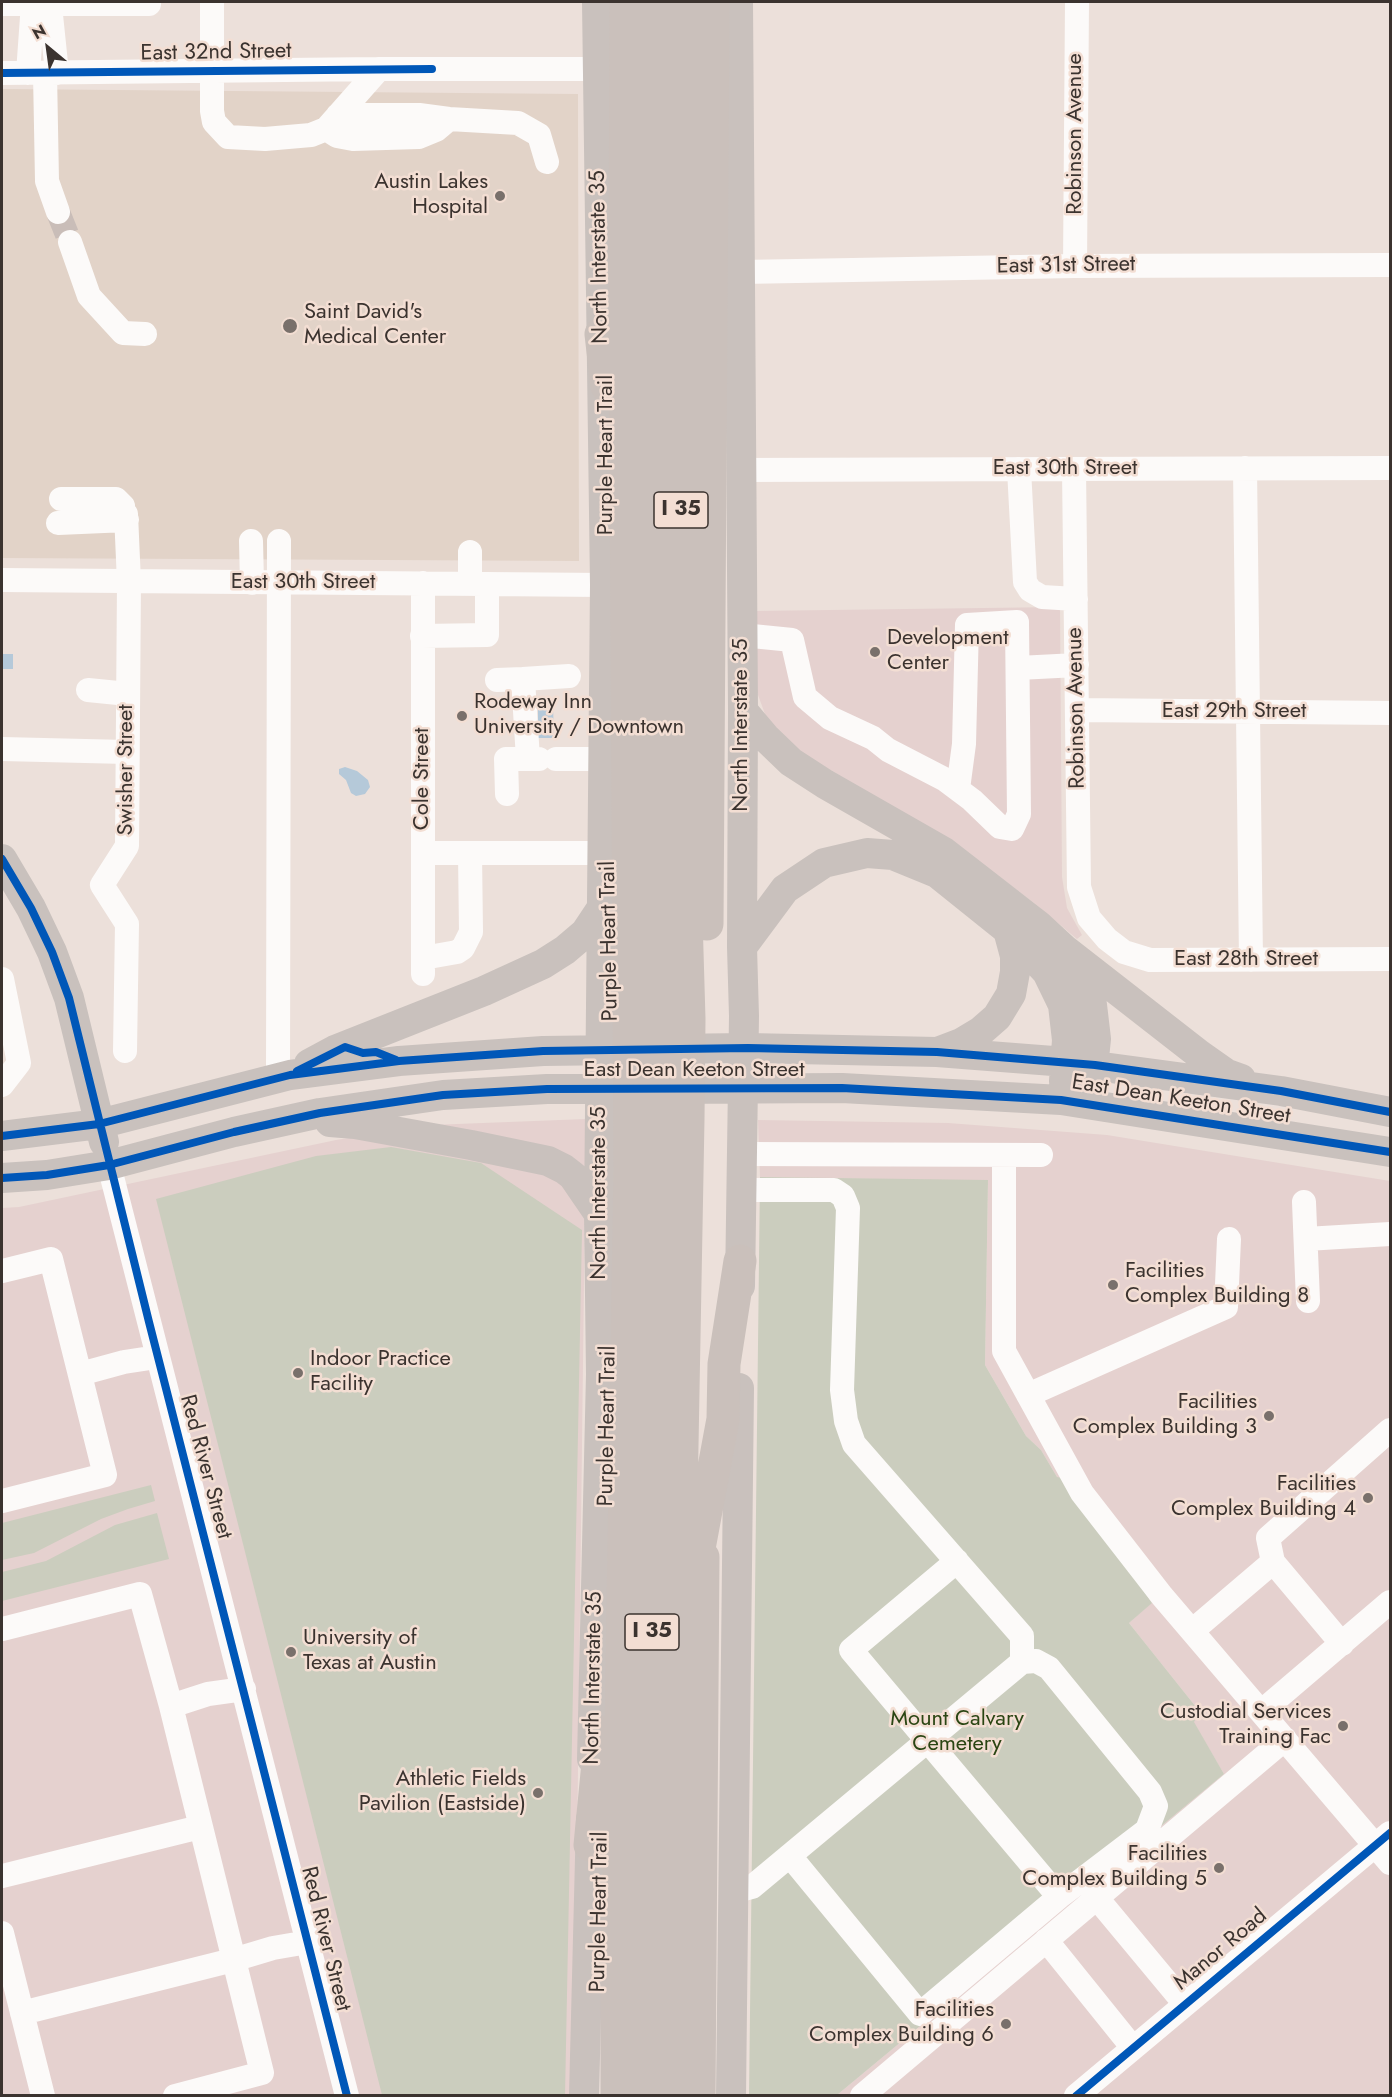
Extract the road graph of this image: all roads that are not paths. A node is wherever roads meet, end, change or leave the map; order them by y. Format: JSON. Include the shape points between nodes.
{"nodes":[{"id":1,"x":149,"y":2,"type":"edge"},
{"id":2,"x":212,"y":2,"type":"edge"},
{"id":3,"x":597,"y":2,"type":"edge"},
{"id":4,"x":626,"y":2,"type":"edge"},
{"id":5,"x":655,"y":2,"type":"edge"},
{"id":6,"x":682,"y":2,"type":"edge"},
{"id":7,"x":713,"y":2,"type":"edge"},
{"id":8,"x":738,"y":2,"type":"edge"},
{"id":9,"x":1077,"y":2,"type":"edge"},
{"id":10,"x":2,"y":4,"type":"edge"},
{"id":11,"x":43,"y":5,"type":"junction"},
{"id":12,"x":379,"y":69,"type":"junction"},
{"id":13,"x":604,"y":69,"type":"junction"},
{"id":14,"x":731,"y":71,"type":"junction"},
{"id":15,"x":211,"y":72,"type":"junction"},
{"id":16,"x":2,"y":73,"type":"edge"},
{"id":17,"x":43,"y":73,"type":"junction"},
{"id":18,"x":332,"y":122,"type":"junction"},
{"id":19,"x":547,"y":162,"type":"dead end"},
{"id":20,"x":58,"y":212,"type":"tunnel mouth"},
{"id":21,"x":70,"y":242,"type":"tunnel mouth"},
{"id":22,"x":1390,"y":265,"type":"edge"},
{"id":23,"x":1075,"y":266,"type":"junction"},
{"id":24,"x":741,"y":272,"type":"junction"},
{"id":25,"x":145,"y":333,"type":"dead end"},
{"id":26,"x":601,"y":334,"type":"junction"},
{"id":27,"x":1074,"y":468,"type":"junction"},
{"id":28,"x":1245,"y":468,"type":"junction"},
{"id":29,"x":1390,"y":468,"type":"edge"},
{"id":30,"x":1019,"y":469,"type":"junction"},
{"id":31,"x":740,"y":470,"type":"junction"},
{"id":32,"x":61,"y":499,"type":"dead end"},
{"id":33,"x":126,"y":513,"type":"junction"},
{"id":34,"x":58,"y":523,"type":"dead end"},
{"id":35,"x":251,"y":541,"type":"dead end"},
{"id":36,"x":279,"y":541,"type":"dead end"},
{"id":37,"x":470,"y":552,"type":"dead end"},
{"id":38,"x":2,"y":580,"type":"edge"},
{"id":39,"x":129,"y":582,"type":"junction"},
{"id":40,"x":252,"y":583,"type":"junction"},
{"id":41,"x":279,"y":583,"type":"junction"},
{"id":42,"x":423,"y":583,"type":"junction"},
{"id":43,"x":479,"y":584,"type":"junction"},
{"id":44,"x":604,"y":585,"type":"junction"},
{"id":45,"x":1076,"y":599,"type":"junction"},
{"id":46,"x":742,"y":635,"type":"junction"},
{"id":47,"x":422,"y":636,"type":"junction"},
{"id":48,"x":1077,"y":666,"type":"junction"},
{"id":49,"x":1018,"y":668,"type":"junction"},
{"id":50,"x":569,"y":676,"type":"dead end"},
{"id":51,"x":523,"y":679,"type":"junction"},
{"id":52,"x":497,"y":680,"type":"dead end"},
{"id":53,"x":88,"y":690,"type":"dead end"},
{"id":54,"x":128,"y":694,"type":"junction"},
{"id":55,"x":1078,"y":710,"type":"junction"},
{"id":56,"x":743,"y":711,"type":"junction"},
{"id":57,"x":1247,"y":712,"type":"junction"},
{"id":58,"x":1390,"y":713,"type":"edge"},
{"id":59,"x":2,"y":749,"type":"edge"},
{"id":60,"x":127,"y":752,"type":"junction"},
{"id":61,"x":541,"y":759,"type":"junction"},
{"id":62,"x":602,"y":759,"type":"junction"},
{"id":63,"x":958,"y":789,"type":"junction"},
{"id":64,"x":507,"y":794,"type":"dead end"},
{"id":65,"x":657,"y":804,"type":"junction"},
{"id":66,"x":423,"y":853,"type":"junction"},
{"id":67,"x":470,"y":853,"type":"junction"},
{"id":68,"x":601,"y":853,"type":"junction"},
{"id":69,"x":2,"y":859,"type":"edge"},
{"id":70,"x":601,"y":909,"type":"junction"},
{"id":71,"x":1008,"y":930,"type":"junction"},
{"id":72,"x":1107,"y":939,"type":"joint"},
{"id":73,"x":742,"y":947,"type":"junction"},
{"id":74,"x":1064,"y":949,"type":"junction"},
{"id":75,"x":1390,"y":959,"type":"edge"},
{"id":76,"x":1251,"y":960,"type":"junction"},
{"id":77,"x":2,"y":979,"type":"edge"},
{"id":78,"x":675,"y":1016,"type":"junction"},
{"id":79,"x":125,"y":1051,"type":"dead end"},
{"id":80,"x":937,"y":1052,"type":"junction"},
{"id":81,"x":1080,"y":1064,"type":"junction"},
{"id":82,"x":284,"y":1077,"type":"junction"},
{"id":83,"x":2,"y":1085,"type":"edge"},
{"id":84,"x":1281,"y":1091,"type":"junction"},
{"id":85,"x":1075,"y":1102,"type":"junction"},
{"id":86,"x":1390,"y":1112,"type":"edge"},
{"id":87,"x":674,"y":1120,"type":"junction"},
{"id":88,"x":99,"y":1124,"type":"junction"},
{"id":89,"x":234,"y":1132,"type":"junction"},
{"id":90,"x":2,"y":1136,"type":"edge"},
{"id":91,"x":1390,"y":1152,"type":"edge"},
{"id":92,"x":743,"y":1154,"type":"junction"},
{"id":93,"x":1004,"y":1155,"type":"junction"},
{"id":94,"x":1041,"y":1155,"type":"dead end"},
{"id":95,"x":109,"y":1165,"type":"junction"},
{"id":96,"x":658,"y":1169,"type":"junction"},
{"id":97,"x":2,"y":1178,"type":"edge"},
{"id":98,"x":742,"y":1190,"type":"junction"},
{"id":99,"x":1304,"y":1202,"type":"dead end"},
{"id":100,"x":599,"y":1214,"type":"junction"},
{"id":101,"x":1390,"y":1234,"type":"edge"},
{"id":102,"x":1229,"y":1239,"type":"dead end"},
{"id":103,"x":1306,"y":1239,"type":"junction"},
{"id":104,"x":740,"y":1261,"type":"junction"},
{"id":105,"x":2,"y":1271,"type":"edge"},
{"id":106,"x":1308,"y":1301,"type":"dead end"},
{"id":107,"x":158,"y":1357,"type":"junction"},
{"id":108,"x":80,"y":1374,"type":"junction"},
{"id":109,"x":1028,"y":1395,"type":"junction"},
{"id":110,"x":1390,"y":1430,"type":"edge"},
{"id":111,"x":2,"y":1501,"type":"edge"},
{"id":112,"x":957,"y":1562,"type":"junction"},
{"id":113,"x":1274,"y":1562,"type":"junction"},
{"id":114,"x":1390,"y":1602,"type":"edge"},
{"id":115,"x":2,"y":1629,"type":"edge"},
{"id":116,"x":1192,"y":1631,"type":"junction"},
{"id":117,"x":1342,"y":1644,"type":"junction"},
{"id":118,"x":1022,"y":1662,"type":"junction"},
{"id":119,"x":678,"y":1663,"type":"junction"},
{"id":120,"x":244,"y":1689,"type":"junction"},
{"id":121,"x":171,"y":1706,"type":"junction"},
{"id":122,"x":1261,"y":1712,"type":"junction"},
{"id":123,"x":1285,"y":1739,"type":"junction"},
{"id":124,"x":928,"y":1741,"type":"junction"},
{"id":125,"x":200,"y":1827,"type":"junction"},
{"id":126,"x":590,"y":1845,"type":"junction"},
{"id":127,"x":1386,"y":1847,"type":"edge"},
{"id":128,"x":790,"y":1856,"type":"junction"},
{"id":129,"x":2,"y":1876,"type":"edge"},
{"id":130,"x":734,"y":1892,"type":"junction"},
{"id":131,"x":1059,"y":1897,"type":"junction"},
{"id":132,"x":1096,"y":1897,"type":"junction"},
{"id":133,"x":2,"y":1934,"type":"edge"},
{"id":134,"x":1046,"y":1940,"type":"junction"},
{"id":135,"x":308,"y":1942,"type":"junction"},
{"id":136,"x":233,"y":1960,"type":"junction"},
{"id":137,"x":1185,"y":2004,"type":"junction"},
{"id":138,"x":22,"y":2013,"type":"junction"},
{"id":139,"x":1133,"y":2048,"type":"junction"},
{"id":140,"x":43,"y":2096,"type":"edge"},
{"id":141,"x":175,"y":2096,"type":"edge"},
{"id":142,"x":347,"y":2096,"type":"edge"},
{"id":143,"x":584,"y":2096,"type":"edge"},
{"id":144,"x":617,"y":2096,"type":"edge"},
{"id":145,"x":648,"y":2096,"type":"edge"},
{"id":146,"x":672,"y":2096,"type":"edge"},
{"id":147,"x":699,"y":2096,"type":"edge"},
{"id":148,"x":731,"y":2096,"type":"edge"},
{"id":149,"x":862,"y":2096,"type":"edge"},
{"id":150,"x":1076,"y":2096,"type":"edge"}],
"edges":[{"from":1,"to":11,"type":"street"},
{"from":2,"to":15,"type":"street"},
{"from":3,"to":13,"type":"main road","name":"North Interstate 35"},
{"from":4,"to":144,"type":"highway","name":"Purple Heart Trail","number":"I 35","via":[[630,1166]]},
{"from":5,"to":65,"type":"highway","number":"I 35"},
{"from":6,"to":78,"type":"highway","number":"I 35"},
{"from":7,"to":147,"type":"highway","number":"I 35"},
{"from":8,"to":14,"type":"main road","name":"North Interstate 35"},
{"from":9,"to":23,"type":"street","name":"Robinson Avenue"},
{"from":10,"to":11,"type":"street"},
{"from":11,"to":17,"type":"street","via":[[32,17]]},
{"from":12,"to":13,"type":"street","name":"East 32nd Street"},
{"from":12,"to":15,"type":"street","name":"East 32nd Street"},
{"from":12,"to":18,"type":"street"},
{"from":13,"to":14,"type":"street","name":"East 32nd Street"},
{"from":13,"to":26,"type":"main road","name":"North Interstate 35"},
{"from":14,"to":24,"type":"main road","name":"North Interstate 35"},
{"from":15,"to":17,"type":"street","name":"East 32nd Street"},
{"from":15,"to":18,"type":"street","via":[[214,122],[228,137],[311,135]]},
{"from":16,"to":17,"type":"street","name":"East 32nd Street"},
{"from":17,"to":20,"type":"street","via":[[47,181]]},
{"from":18,"to":19,"type":"street","via":[[338,136],[353,139],[419,137],[449,119],[518,123],[539,135]]},
{"from":21,"to":25,"type":"street","via":[[89,296],[123,333]]},
{"from":22,"to":23,"type":"street","name":"East 31st Street"},
{"from":23,"to":24,"type":"street","name":"East 31st Street"},
{"from":24,"to":31,"type":"main road","name":"North Interstate 35"},
{"from":26,"to":44,"type":"main road","name":"North Interstate 35"},
{"from":26,"to":65,"type":"highway"},
{"from":27,"to":28,"type":"street","name":"East 30th Street"},
{"from":27,"to":30,"type":"street","name":"East 30th Street"},
{"from":27,"to":45,"type":"street","name":"Robinson Avenue"},
{"from":28,"to":29,"type":"street","name":"East 30th Street"},
{"from":28,"to":57,"type":"street"},
{"from":30,"to":31,"type":"street","name":"East 30th Street"},
{"from":30,"to":45,"type":"street","via":[[1025,582],[1042,597]]},
{"from":31,"to":46,"type":"main road","name":"North Interstate 35"},
{"from":32,"to":33,"type":"street","via":[[116,499]]},
{"from":33,"to":34,"type":"street"},
{"from":33,"to":39,"type":"street","name":"Swisher Street"},
{"from":35,"to":40,"type":"street"},
{"from":36,"to":41,"type":"street"},
{"from":37,"to":43,"type":"street"},
{"from":38,"to":39,"type":"street","name":"East 30th Street"},
{"from":39,"to":40,"type":"street","name":"East 30th Street"},
{"from":39,"to":54,"type":"street","name":"Swisher Street"},
{"from":40,"to":41,"type":"street","name":"East 30th Street"},
{"from":41,"to":42,"type":"street","name":"East 30th Street"},
{"from":41,"to":82,"type":"street"},
{"from":42,"to":43,"type":"street","name":"East 30th Street"},
{"from":42,"to":47,"type":"street","name":"Cole Street"},
{"from":43,"to":44,"type":"street","name":"East 30th Street"},
{"from":43,"to":47,"type":"street","via":[[487,635]]},
{"from":44,"to":62,"type":"main road","name":"North Interstate 35"},
{"from":45,"to":48,"type":"street","name":"Robinson Avenue"},
{"from":46,"to":56,"type":"main road","name":"North Interstate 35"},
{"from":46,"to":63,"type":"street","via":[[792,640],[805,697],[830,718],[873,738]]},
{"from":47,"to":66,"type":"street","name":"Cole Street"},
{"from":48,"to":49,"type":"street"},
{"from":48,"to":55,"type":"street","name":"Robinson Avenue"},
{"from":49,"to":63,"type":"street","via":[[1019,814],[1012,829],[1000,827]]},
{"from":49,"to":63,"type":"street","via":[[1017,622],[967,624],[964,744]]},
{"from":50,"to":51,"type":"street"},
{"from":51,"to":52,"type":"street"},
{"from":51,"to":61,"type":"street"},
{"from":53,"to":54,"type":"street"},
{"from":54,"to":60,"type":"street","name":"Swisher Street"},
{"from":55,"to":57,"type":"street","name":"East 29th Street"},
{"from":55,"to":72,"type":"street","name":"Robinson Avenue","via":[[1079,887],[1089,918]]},
{"from":56,"to":73,"type":"main road","name":"North Interstate 35"},
{"from":56,"to":74,"type":"main road","via":[[791,762],[944,852]]},
{"from":57,"to":58,"type":"street","name":"East 29th Street"},
{"from":57,"to":76,"type":"street"},
{"from":59,"to":60,"type":"street"},
{"from":60,"to":79,"type":"street","name":"Swisher Street","via":[[127,846],[102,885],[127,924]]},
{"from":61,"to":62,"type":"street"},
{"from":61,"to":64,"type":"street","via":[[506,759]]},
{"from":62,"to":68,"type":"main road","name":"North Interstate 35"},
{"from":65,"to":78,"type":"highway","number":"I 35","via":[[657,905]]},
{"from":66,"to":67,"type":"street"},
{"from":66,"to":67,"type":"street","name":"Cole Street","via":[[423,966],[463,948],[471,932]]},
{"from":67,"to":68,"type":"street"},
{"from":68,"to":70,"type":"main road","name":"North Interstate 35"},
{"from":69,"to":88,"type":"main road","name":"Red River Street","via":[[31,908],[69,998]]},
{"from":70,"to":82,"type":"main road","via":[[585,933],[543,964],[335,1050]]},
{"from":70,"to":100,"type":"main road","name":"North Interstate 35"},
{"from":71,"to":73,"type":"main road","via":[[937,873],[893,855],[867,853],[824,863],[785,889]]},
{"from":71,"to":80,"type":"main road","via":[[1015,956],[1011,994],[997,1017],[981,1032]]},
{"from":71,"to":81,"type":"main road","via":[[1047,972],[1063,1005],[1067,1040]]},
{"from":72,"to":76,"type":"street","name":"East 28th Street","via":[[1124,952],[1150,960]]},
{"from":73,"to":92,"type":"main road","name":"North Interstate 35"},
{"from":74,"to":81,"type":"main road","via":[[1092,1005],[1096,1039]]},
{"from":74,"to":84,"type":"main road","via":[[1227,1074]]},
{"from":75,"to":76,"type":"street","name":"East 28th Street"},
{"from":77,"to":83,"type":"street","via":[[19,1063]]},
{"from":78,"to":87,"type":"highway","number":"I 35"},
{"from":80,"to":81,"type":"main road","name":"East Dean Keeton Street"},
{"from":80,"to":82,"type":"main road","name":"East Dean Keeton Street","via":[[748,1048],[543,1051],[399,1061]]},
{"from":81,"to":84,"type":"main road","name":"East Dean Keeton Street"},
{"from":81,"to":85,"type":"main road"},
{"from":82,"to":88,"type":"main road","name":"East Dean Keeton Street"},
{"from":84,"to":86,"type":"main road","name":"East Dean Keeton Street"},
{"from":85,"to":89,"type":"main road","name":"East Dean Keeton Street","via":[[842,1088],[547,1089],[443,1095],[320,1113]]},
{"from":85,"to":91,"type":"main road","name":"East Dean Keeton Street"},
{"from":87,"to":96,"type":"highway","number":"I 35"},
{"from":87,"to":119,"type":"highway","number":"I 35"},
{"from":88,"to":90,"type":"main road","name":"East Dean Keeton Street"},
{"from":88,"to":95,"type":"main road","name":"Red River Street"},
{"from":89,"to":95,"type":"main road","name":"East Dean Keeton Street"},
{"from":89,"to":100,"type":"main road","via":[[293,1124],[355,1124],[548,1161],[573,1176]]},
{"from":92,"to":93,"type":"street"},
{"from":92,"to":98,"type":"main road","name":"North Interstate 35"},
{"from":93,"to":94,"type":"street"},
{"from":93,"to":109,"type":"street","via":[[1004,1351]]},
{"from":95,"to":97,"type":"main road","name":"East Dean Keeton Street"},
{"from":95,"to":107,"type":"street","name":"Red River Street"},
{"from":96,"to":126,"type":"highway"},
{"from":96,"to":145,"type":"highway","number":"I 35"},
{"from":98,"to":104,"type":"main road","name":"North Interstate 35"},
{"from":98,"to":112,"type":"street","via":[[834,1190],[843,1196],[848,1208],[842,1390],[846,1420],[854,1444]]},
{"from":99,"to":103,"type":"street"},
{"from":100,"to":126,"type":"main road","name":"North Interstate 35","via":[[601,1374]]},
{"from":101,"to":103,"type":"street"},
{"from":102,"to":109,"type":"street","via":[[1226,1307]]},
{"from":103,"to":106,"type":"street"},
{"from":104,"to":119,"type":"highway","via":[[724,1364],[723,1419]]},
{"from":104,"to":130,"type":"main road","name":"North Interstate 35"},
{"from":105,"to":108,"type":"street","via":[[51,1259]]},
{"from":107,"to":108,"type":"street"},
{"from":107,"to":120,"type":"street","name":"Red River Street"},
{"from":108,"to":111,"type":"street","via":[[105,1475]]},
{"from":109,"to":116,"type":"street","via":[[1082,1493]]},
{"from":110,"to":113,"type":"street","via":[[1268,1538]]},
{"from":112,"to":118,"type":"street","via":[[1022,1636]]},
{"from":112,"to":124,"type":"street","via":[[851,1650]]},
{"from":113,"to":116,"type":"street"},
{"from":113,"to":117,"type":"street"},
{"from":114,"to":117,"type":"street"},
{"from":115,"to":121,"type":"street","via":[[140,1594]]},
{"from":116,"to":122,"type":"street"},
{"from":117,"to":122,"type":"street"},
{"from":118,"to":124,"type":"street"},
{"from":118,"to":131,"type":"street","via":[[1036,1661],[1049,1668],[1150,1792],[1156,1806],[1147,1830]]},
{"from":119,"to":146,"type":"highway","number":"I 35"},
{"from":120,"to":121,"type":"street","via":[[208,1694]]},
{"from":120,"to":135,"type":"street","name":"Red River Street"},
{"from":121,"to":125,"type":"street"},
{"from":122,"to":123,"type":"street"},
{"from":123,"to":127,"type":"street"},
{"from":123,"to":132,"type":"street"},
{"from":124,"to":128,"type":"street"},
{"from":124,"to":131,"type":"street"},
{"from":125,"to":129,"type":"street"},
{"from":125,"to":136,"type":"street"},
{"from":126,"to":143,"type":"main road","name":"North Interstate 35"},
{"from":127,"to":137,"type":"street","name":"Manor Road"},
{"from":128,"to":130,"type":"street","via":[[752,1887]]},
{"from":128,"to":131,"type":"street","via":[[920,2014]]},
{"from":130,"to":148,"type":"main road","name":"North Interstate 35"},
{"from":132,"to":134,"type":"street"},
{"from":132,"to":137,"type":"street"},
{"from":133,"to":138,"type":"street"},
{"from":134,"to":139,"type":"street"},
{"from":134,"to":149,"type":"street"},
{"from":135,"to":136,"type":"street"},
{"from":135,"to":142,"type":"street","name":"Red River Street"},
{"from":136,"to":138,"type":"street"},
{"from":136,"to":141,"type":"street","via":[[262,2073]]},
{"from":137,"to":139,"type":"street","name":"Manor Road"},
{"from":138,"to":140,"type":"street"},
{"from":139,"to":150,"type":"street","name":"Manor Road"}]}
